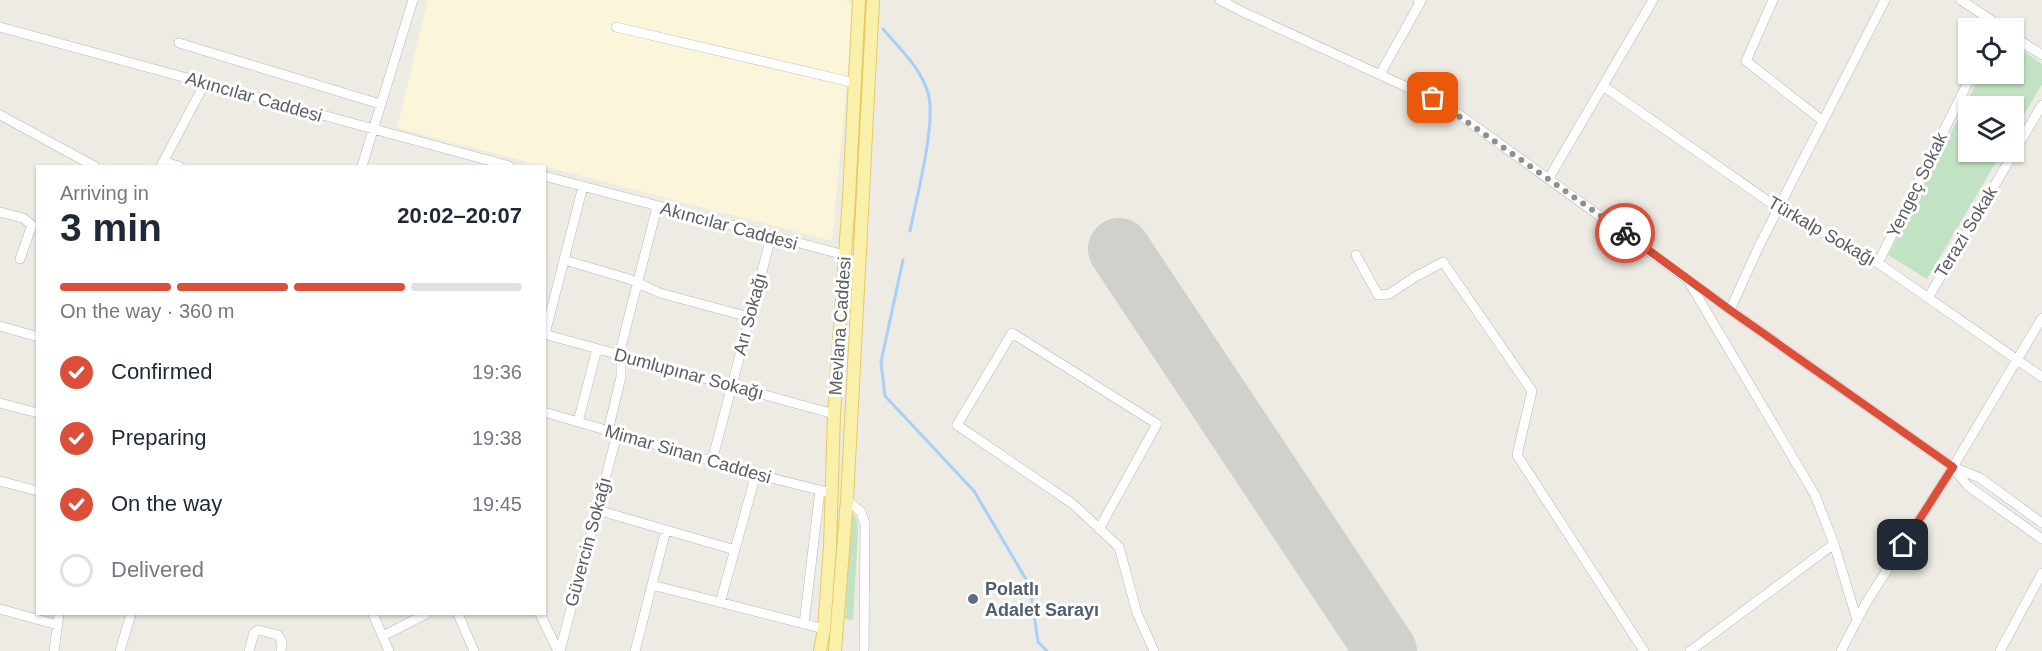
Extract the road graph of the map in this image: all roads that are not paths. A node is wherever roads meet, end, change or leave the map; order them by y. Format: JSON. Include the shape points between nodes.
{"nodes":[{"id":1,"x":412,"y":0,"type":"edge"},
{"id":2,"x":859,"y":0,"type":"edge"},
{"id":3,"x":873,"y":0,"type":"edge"},
{"id":4,"x":1220,"y":0,"type":"edge"},
{"id":5,"x":1418,"y":0,"type":"edge"},
{"id":6,"x":1653,"y":0,"type":"edge"},
{"id":7,"x":1773,"y":0,"type":"edge"},
{"id":8,"x":1885,"y":0,"type":"edge"},
{"id":9,"x":1961,"y":0,"type":"edge"},
{"id":10,"x":1986,"y":18,"type":"edge"},
{"id":11,"x":0,"y":27,"type":"edge"},
{"id":12,"x":616,"y":27,"type":"dead end"},
{"id":13,"x":179,"y":43,"type":"dead end"},
{"id":14,"x":2024,"y":43,"type":"edge"},
{"id":15,"x":2042,"y":55,"type":"edge"},
{"id":16,"x":1380,"y":74,"type":"junction"},
{"id":17,"x":205,"y":82,"type":"junction"},
{"id":18,"x":855,"y":83,"type":"junction"},
{"id":19,"x":1967,"y":84,"type":"edge"},
{"id":20,"x":1603,"y":86,"type":"junction"},
{"id":21,"x":380,"y":104,"type":"junction"},
{"id":22,"x":2042,"y":105,"type":"edge"},
{"id":23,"x":0,"y":115,"type":"edge"},
{"id":24,"x":1823,"y":121,"type":"junction"},
{"id":25,"x":372,"y":129,"type":"junction"},
{"id":26,"x":163,"y":164,"type":"edge"},
{"id":27,"x":92,"y":165,"type":"edge"},
{"id":28,"x":362,"y":165,"type":"edge"},
{"id":29,"x":505,"y":165,"type":"edge"},
{"id":30,"x":546,"y":177,"type":"edge"},
{"id":31,"x":1550,"y":178,"type":"junction"},
{"id":32,"x":583,"y":186,"type":"junction"},
{"id":33,"x":657,"y":207,"type":"junction"},
{"id":34,"x":1779,"y":208,"type":"junction"},
{"id":35,"x":0,"y":212,"type":"edge"},
{"id":36,"x":771,"y":237,"type":"junction"},
{"id":37,"x":845,"y":255,"type":"junction"},
{"id":38,"x":1356,"y":255,"type":"dead end"},
{"id":39,"x":20,"y":259,"type":"dead end"},
{"id":40,"x":564,"y":260,"type":"junction"},
{"id":41,"x":1878,"y":263,"type":"junction"},
{"id":42,"x":1687,"y":278,"type":"junction"},
{"id":43,"x":637,"y":283,"type":"junction"},
{"id":44,"x":1928,"y":298,"type":"junction"},
{"id":45,"x":1730,"y":310,"type":"junction"},
{"id":46,"x":749,"y":317,"type":"junction"},
{"id":47,"x":2042,"y":318,"type":"edge"},
{"id":48,"x":0,"y":326,"type":"edge"},
{"id":49,"x":546,"y":330,"type":"edge"},
{"id":50,"x":546,"y":334,"type":"edge"},
{"id":51,"x":36,"y":336,"type":"edge"},
{"id":52,"x":597,"y":349,"type":"junction"},
{"id":53,"x":621,"y":355,"type":"junction"},
{"id":54,"x":2017,"y":359,"type":"junction"},
{"id":55,"x":2042,"y":377,"type":"edge"},
{"id":56,"x":732,"y":385,"type":"junction"},
{"id":57,"x":1530,"y":399,"type":"dead end"},
{"id":58,"x":0,"y":403,"type":"edge"},
{"id":59,"x":36,"y":413,"type":"edge"},
{"id":60,"x":546,"y":413,"type":"edge"},
{"id":61,"x":834,"y":414,"type":"junction"},
{"id":62,"x":578,"y":422,"type":"junction"},
{"id":63,"x":612,"y":432,"type":"junction"},
{"id":64,"x":1517,"y":455,"type":"junction"},
{"id":65,"x":712,"y":461,"type":"junction"},
{"id":66,"x":1953,"y":467,"type":"junction"},
{"id":67,"x":756,"y":474,"type":"junction"},
{"id":68,"x":0,"y":481,"type":"edge"},
{"id":69,"x":36,"y":490,"type":"edge"},
{"id":70,"x":826,"y":491,"type":"junction"},
{"id":71,"x":847,"y":500,"type":"junction"},
{"id":72,"x":597,"y":510,"type":"junction"},
{"id":73,"x":2042,"y":523,"type":"edge"},
{"id":74,"x":1099,"y":529,"type":"junction"},
{"id":75,"x":666,"y":530,"type":"junction"},
{"id":76,"x":2042,"y":539,"type":"edge"},
{"id":77,"x":1834,"y":544,"type":"junction"},
{"id":78,"x":735,"y":550,"type":"junction"},
{"id":79,"x":2042,"y":573,"type":"edge"},
{"id":80,"x":652,"y":585,"type":"junction"},
{"id":81,"x":720,"y":603,"type":"junction"},
{"id":82,"x":0,"y":609,"type":"edge"},
{"id":83,"x":59,"y":615,"type":"edge"},
{"id":84,"x":131,"y":615,"type":"edge"},
{"id":85,"x":373,"y":615,"type":"edge"},
{"id":86,"x":417,"y":615,"type":"edge"},
{"id":87,"x":458,"y":615,"type":"edge"},
{"id":88,"x":541,"y":615,"type":"edge"},
{"id":89,"x":1857,"y":620,"type":"junction"},
{"id":90,"x":804,"y":624,"type":"junction"},
{"id":91,"x":58,"y":625,"type":"junction"},
{"id":92,"x":824,"y":629,"type":"junction"},
{"id":93,"x":382,"y":636,"type":"junction"},
{"id":94,"x":54,"y":651,"type":"edge"},
{"id":95,"x":120,"y":651,"type":"edge"},
{"id":96,"x":249,"y":651,"type":"edge"},
{"id":97,"x":281,"y":651,"type":"edge"},
{"id":98,"x":389,"y":651,"type":"edge"},
{"id":99,"x":474,"y":651,"type":"edge"},
{"id":100,"x":559,"y":651,"type":"edge"},
{"id":101,"x":635,"y":651,"type":"edge"},
{"id":102,"x":820,"y":651,"type":"edge"},
{"id":103,"x":835,"y":651,"type":"edge"},
{"id":104,"x":864,"y":651,"type":"edge"},
{"id":105,"x":1154,"y":651,"type":"edge"},
{"id":106,"x":1644,"y":651,"type":"edge"},
{"id":107,"x":1690,"y":651,"type":"edge"},
{"id":108,"x":1841,"y":651,"type":"edge"},
{"id":109,"x":2000,"y":651,"type":"edge"}],
"edges":[{"from":1,"to":21,"type":"street"},
{"from":2,"to":18,"type":"main road","name":"Mevlana Caddesi"},
{"from":3,"to":71,"type":"main road","name":"Mevlana Caddesi"},
{"from":4,"to":16,"type":"street"},
{"from":5,"to":16,"type":"street","via":[[1421,1]]},
{"from":6,"to":20,"type":"street"},
{"from":7,"to":24,"type":"street","via":[[1746,61]]},
{"from":8,"to":24,"type":"street"},
{"from":9,"to":10,"type":"street"},
{"from":11,"to":17,"type":"street","name":"Akıncılar Caddesi"},
{"from":12,"to":18,"type":"street"},
{"from":13,"to":21,"type":"street"},
{"from":14,"to":15,"type":"street"},
{"from":16,"to":31,"type":"street","via":[[1446,105]]},
{"from":17,"to":25,"type":"street","name":"Akıncılar Caddesi"},
{"from":17,"to":26,"type":"street"},
{"from":18,"to":37,"type":"main road","name":"Mevlana Caddesi"},
{"from":19,"to":41,"type":"street","name":"Yengeç Sokak"},
{"from":20,"to":31,"type":"street"},
{"from":20,"to":34,"type":"street","name":"Türkalp Sokağı"},
{"from":21,"to":25,"type":"street"},
{"from":22,"to":44,"type":"street","name":"Terazi Sokak"},
{"from":23,"to":27,"type":"street"},
{"from":24,"to":34,"type":"street"},
{"from":25,"to":28,"type":"street"},
{"from":25,"to":29,"type":"street","name":"Akıncılar Caddesi"},
{"from":30,"to":32,"type":"street","name":"Akıncılar Caddesi"},
{"from":31,"to":42,"type":"street"},
{"from":32,"to":33,"type":"street","name":"Akıncılar Caddesi"},
{"from":32,"to":40,"type":"street"},
{"from":33,"to":36,"type":"street","name":"Akıncılar Caddesi"},
{"from":33,"to":43,"type":"street","name":"Güvercin Sokağı"},
{"from":34,"to":41,"type":"street","name":"Türkalp Sokağı"},
{"from":34,"to":45,"type":"street"},
{"from":35,"to":39,"type":"street","via":[[23,218],[32,225]]},
{"from":36,"to":37,"type":"street","name":"Akıncılar Caddesi"},
{"from":36,"to":46,"type":"street","name":"Arı Sokağı"},
{"from":37,"to":61,"type":"main road","name":"Mevlana Caddesi"},
{"from":38,"to":64,"type":"street","via":[[1378,295],[1389,294],[1443,262],[1533,391]]},
{"from":40,"to":43,"type":"street"},
{"from":40,"to":49,"type":"street"},
{"from":41,"to":44,"type":"street","name":"Türkalp Sokağı"},
{"from":42,"to":45,"type":"street"},
{"from":42,"to":77,"type":"street","via":[[1815,495]]},
{"from":43,"to":46,"type":"street"},
{"from":43,"to":53,"type":"street","name":"Güvercin Sokağı"},
{"from":44,"to":54,"type":"street","name":"Türkalp Sokağı"},
{"from":45,"to":66,"type":"street"},
{"from":46,"to":56,"type":"street","name":"Arı Sokağı"},
{"from":47,"to":54,"type":"street"},
{"from":48,"to":51,"type":"street"},
{"from":50,"to":52,"type":"street","name":"Dumlupınar Sokağı"},
{"from":52,"to":53,"type":"street","name":"Dumlupınar Sokağı"},
{"from":52,"to":62,"type":"street"},
{"from":53,"to":56,"type":"street","name":"Dumlupınar Sokağı"},
{"from":53,"to":63,"type":"street","name":"Güvercin Sokağı"},
{"from":54,"to":55,"type":"street","name":"Türkalp Sokağı"},
{"from":54,"to":66,"type":"street"},
{"from":56,"to":61,"type":"street","name":"Dumlupınar Sokağı"},
{"from":56,"to":65,"type":"street","name":"Arı Sokağı"},
{"from":57,"to":64,"type":"street"},
{"from":58,"to":59,"type":"street"},
{"from":60,"to":62,"type":"street","name":"Mimar Sinan Caddesi"},
{"from":61,"to":70,"type":"main road","name":"Mevlana Caddesi"},
{"from":62,"to":63,"type":"street","name":"Mimar Sinan Caddesi"},
{"from":63,"to":65,"type":"street","name":"Mimar Sinan Caddesi"},
{"from":63,"to":72,"type":"street","name":"Güvercin Sokağı"},
{"from":64,"to":106,"type":"street"},
{"from":65,"to":67,"type":"street","name":"Mimar Sinan Caddesi"},
{"from":66,"to":73,"type":"street","via":[[1980,478]]},
{"from":66,"to":76,"type":"street","via":[[1968,486]]},
{"from":66,"to":89,"type":"street"},
{"from":67,"to":70,"type":"street","name":"Mimar Sinan Caddesi"},
{"from":67,"to":78,"type":"street"},
{"from":68,"to":69,"type":"street"},
{"from":70,"to":90,"type":"street"},
{"from":70,"to":92,"type":"main road","name":"Mevlana Caddesi"},
{"from":71,"to":103,"type":"main road","name":"Mevlana Caddesi"},
{"from":71,"to":104,"type":"street","via":[[861,512],[865,524]]},
{"from":72,"to":75,"type":"street"},
{"from":72,"to":100,"type":"street","name":"Güvercin Sokağı"},
{"from":74,"to":74,"type":"street","via":[[1073,504],[957,425],[1012,333],[1157,424]]},
{"from":74,"to":105,"type":"street","via":[[1119,547],[1137,613]]},
{"from":75,"to":78,"type":"street"},
{"from":75,"to":80,"type":"street"},
{"from":77,"to":89,"type":"street"},
{"from":77,"to":107,"type":"street"},
{"from":78,"to":81,"type":"street"},
{"from":79,"to":109,"type":"street"},
{"from":80,"to":81,"type":"street"},
{"from":80,"to":101,"type":"street"},
{"from":81,"to":90,"type":"street"},
{"from":82,"to":91,"type":"street"},
{"from":83,"to":91,"type":"street"},
{"from":84,"to":95,"type":"street"},
{"from":85,"to":93,"type":"street"},
{"from":86,"to":93,"type":"street"},
{"from":87,"to":99,"type":"street"},
{"from":88,"to":100,"type":"street"},
{"from":89,"to":108,"type":"street"},
{"from":90,"to":92,"type":"street"},
{"from":91,"to":94,"type":"street"},
{"from":92,"to":102,"type":"main road","name":"Mevlana Caddesi"},
{"from":93,"to":98,"type":"street"},
{"from":96,"to":97,"type":"street","via":[[254,633],[263,630],[281,638]]}]}
